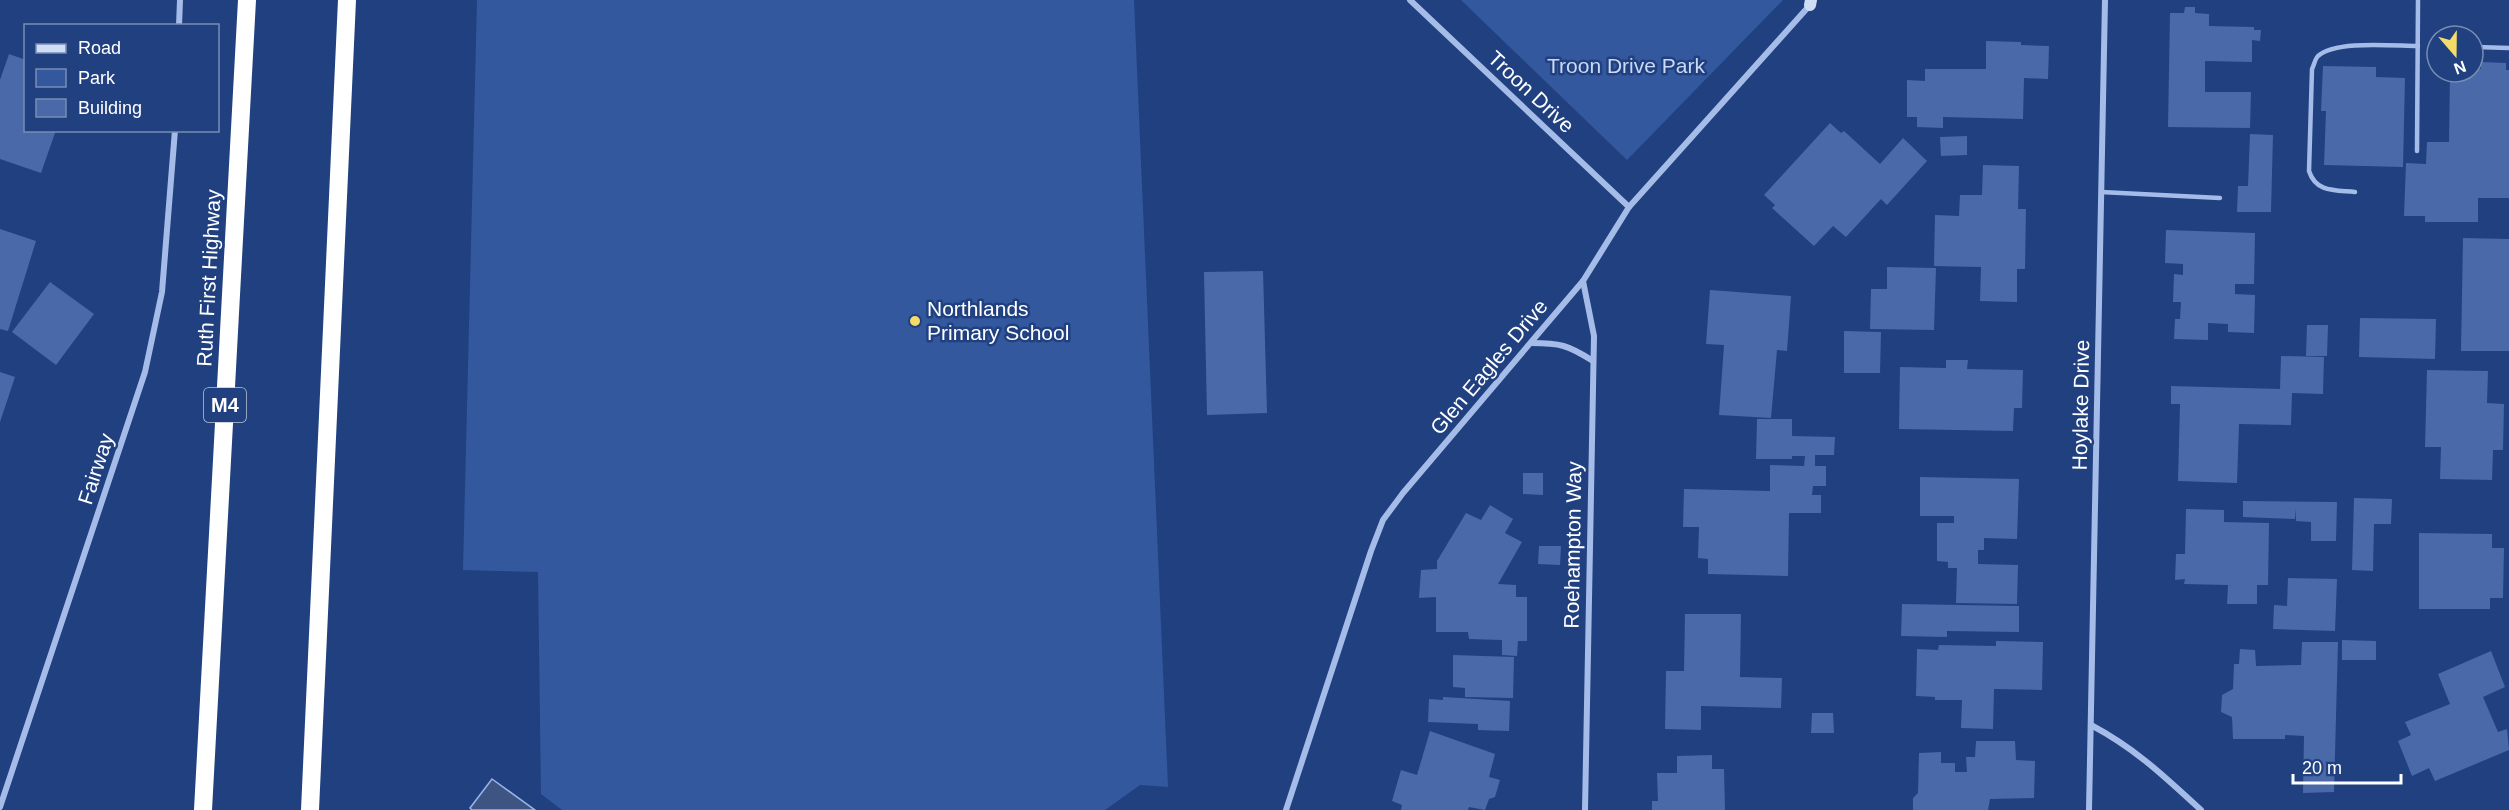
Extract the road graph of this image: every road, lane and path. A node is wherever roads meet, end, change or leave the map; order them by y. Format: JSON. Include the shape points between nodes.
{"nodes":[{"id":1,"x":180,"y":0,"type":"edge"},
{"id":2,"x":247,"y":0,"type":"edge"},
{"id":3,"x":347,"y":0,"type":"edge"},
{"id":4,"x":1410,"y":0,"type":"edge"},
{"id":5,"x":2105,"y":0,"type":"edge"},
{"id":6,"x":2418,"y":0,"type":"edge"},
{"id":7,"x":1812,"y":2,"type":"edge"},
{"id":8,"x":179,"y":24,"type":"edge"},
{"id":9,"x":2418,"y":46,"type":"junction"},
{"id":10,"x":2485,"y":47,"type":"edge"},
{"id":11,"x":2509,"y":48,"type":"edge"},
{"id":12,"x":175,"y":132,"type":"edge"},
{"id":13,"x":2417,"y":151,"type":"dead end"},
{"id":14,"x":2101,"y":192,"type":"junction"},
{"id":15,"x":2355,"y":192,"type":"dead end"},
{"id":16,"x":2220,"y":198,"type":"dead end"},
{"id":17,"x":1629,"y":207,"type":"junction"},
{"id":18,"x":1583,"y":281,"type":"junction"},
{"id":19,"x":1531,"y":343,"type":"junction"},
{"id":20,"x":1593,"y":361,"type":"junction"},
{"id":21,"x":2091,"y":725,"type":"junction"},
{"id":22,"x":0,"y":807,"type":"edge"},
{"id":23,"x":203,"y":810,"type":"edge"},
{"id":24,"x":310,"y":810,"type":"edge"},
{"id":25,"x":1286,"y":810,"type":"edge"},
{"id":26,"x":1585,"y":810,"type":"edge"},
{"id":27,"x":2089,"y":810,"type":"edge"},
{"id":28,"x":2201,"y":810,"type":"edge"}],
"edges":[{"from":1,"to":8,"type":"street"},
{"from":2,"to":23,"type":"highway","name":"Ruth First Highway","number":"M4"},
{"from":3,"to":24,"type":"highway"},
{"from":4,"to":17,"type":"street","name":"Troon Drive"},
{"from":5,"to":14,"type":"street","name":"Hoylake Drive"},
{"from":6,"to":9,"type":"lane"},
{"from":7,"to":17,"type":"street","name":"Glen Eagles Drive"},
{"from":9,"to":13,"type":"lane"},
{"from":9,"to":15,"type":"lane","via":[[2342,47],[2317,57],[2312,69],[2309,171],[2324,189]]},
{"from":10,"to":11,"type":"lane"},
{"from":12,"to":22,"type":"street","name":"Fairway","via":[[162,292],[145,372]]},
{"from":14,"to":16,"type":"lane"},
{"from":14,"to":21,"type":"street","name":"Hoylake Drive"},
{"from":17,"to":18,"type":"street","name":"Glen Eagles Drive"},
{"from":18,"to":19,"type":"street","name":"Glen Eagles Drive"},
{"from":18,"to":20,"type":"street","name":"Roehampton Way","via":[[1594,336]]},
{"from":19,"to":20,"type":"street","via":[[1571,346]]},
{"from":19,"to":25,"type":"street","name":"Glen Eagles Drive","via":[[1383,520]]},
{"from":20,"to":26,"type":"street","name":"Roehampton Way"},
{"from":21,"to":27,"type":"street","name":"Hoylake Drive"},
{"from":21,"to":28,"type":"street","via":[[2150,762]]}]}
